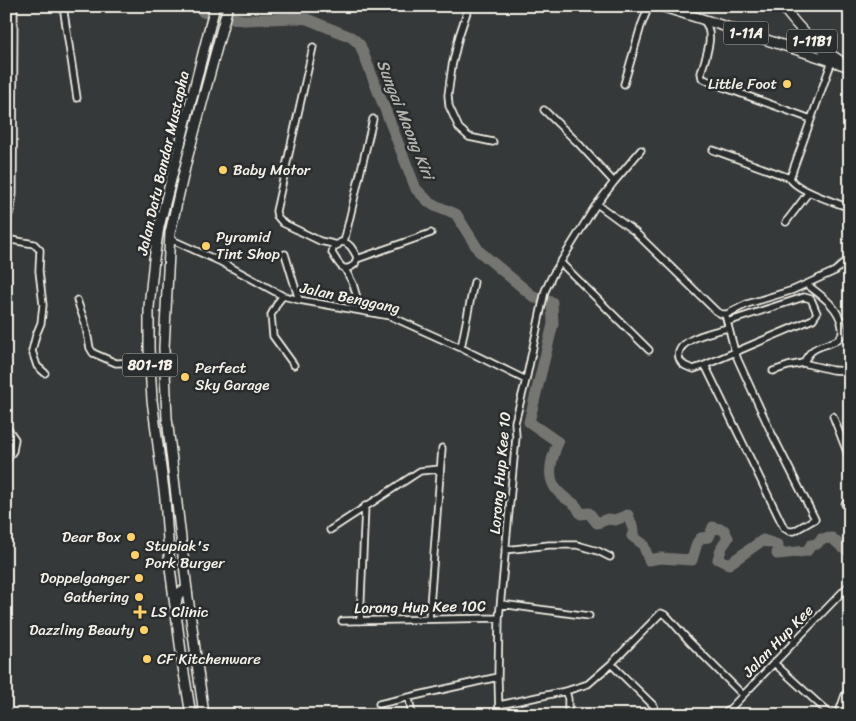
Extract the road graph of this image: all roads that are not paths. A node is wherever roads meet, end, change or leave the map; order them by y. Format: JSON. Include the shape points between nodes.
{"nodes":[{"id":1,"x":14,"y":6,"type":"edge"},
{"id":2,"x":63,"y":6,"type":"edge"},
{"id":3,"x":469,"y":6,"type":"edge"},
{"id":4,"x":649,"y":6,"type":"edge"},
{"id":5,"x":660,"y":6,"type":"edge"},
{"id":6,"x":782,"y":6,"type":"edge"},
{"id":7,"x":214,"y":7,"type":"edge"},
{"id":8,"x":227,"y":8,"type":"edge"},
{"id":9,"x":702,"y":19,"type":"junction"},
{"id":10,"x":313,"y":47,"type":"dead end"},
{"id":11,"x":832,"y":61,"type":"junction"},
{"id":12,"x":850,"y":67,"type":"edge"},
{"id":13,"x":624,"y":84,"type":"dead end"},
{"id":14,"x":77,"y":98,"type":"dead end"},
{"id":15,"x":544,"y":110,"type":"dead end"},
{"id":16,"x":373,"y":119,"type":"dead end"},
{"id":17,"x":811,"y":120,"type":"junction"},
{"id":18,"x":493,"y":142,"type":"dead end"},
{"id":19,"x":641,"y":150,"type":"dead end"},
{"id":20,"x":713,"y":150,"type":"dead end"},
{"id":21,"x":790,"y":178,"type":"junction"},
{"id":22,"x":614,"y":182,"type":"junction"},
{"id":23,"x":809,"y":192,"type":"junction"},
{"id":24,"x":597,"y":204,"type":"junction"},
{"id":25,"x":850,"y":208,"type":"edge"},
{"id":26,"x":786,"y":222,"type":"dead end"},
{"id":27,"x":6,"y":224,"type":"edge"},
{"id":28,"x":431,"y":233,"type":"dead end"},
{"id":29,"x":6,"y":238,"type":"edge"},
{"id":30,"x":170,"y":239,"type":"junction"},
{"id":31,"x":320,"y":241,"type":"junction"},
{"id":32,"x":344,"y":242,"type":"junction"},
{"id":33,"x":338,"y":245,"type":"junction"},
{"id":34,"x":332,"y":253,"type":"junction"},
{"id":35,"x":285,"y":254,"type":"dead end"},
{"id":36,"x":850,"y":258,"type":"edge"},
{"id":37,"x":357,"y":259,"type":"junction"},
{"id":38,"x":560,"y":262,"type":"junction"},
{"id":39,"x":348,"y":268,"type":"junction"},
{"id":40,"x":474,"y":282,"type":"dead end"},
{"id":41,"x":806,"y":284,"type":"junction"},
{"id":42,"x":793,"y":290,"type":"junction"},
{"id":43,"x":283,"y":296,"type":"junction"},
{"id":44,"x":77,"y":300,"type":"dead end"},
{"id":45,"x":299,"y":300,"type":"junction"},
{"id":46,"x":797,"y":300,"type":"junction"},
{"id":47,"x":361,"y":311,"type":"junction"},
{"id":48,"x":725,"y":314,"type":"junction"},
{"id":49,"x":728,"y":325,"type":"junction"},
{"id":50,"x":461,"y":348,"type":"junction"},
{"id":51,"x":649,"y":350,"type":"dead end"},
{"id":52,"x":734,"y":352,"type":"junction"},
{"id":53,"x":150,"y":362,"type":"junction"},
{"id":54,"x":803,"y":363,"type":"junction"},
{"id":55,"x":294,"y":364,"type":"dead end"},
{"id":56,"x":706,"y":366,"type":"junction"},
{"id":57,"x":773,"y":371,"type":"dead end"},
{"id":58,"x":850,"y":371,"type":"edge"},
{"id":59,"x":45,"y":372,"type":"dead end"},
{"id":60,"x":526,"y":380,"type":"junction"},
{"id":61,"x":832,"y":416,"type":"dead end"},
{"id":62,"x":6,"y":426,"type":"edge"},
{"id":63,"x":442,"y":448,"type":"dead end"},
{"id":64,"x":850,"y":460,"type":"edge"},
{"id":65,"x":6,"y":461,"type":"edge"},
{"id":66,"x":440,"y":469,"type":"junction"},
{"id":67,"x":365,"y":506,"type":"junction"},
{"id":68,"x":330,"y":530,"type":"dead end"},
{"id":69,"x":505,"y":550,"type":"junction"},
{"id":70,"x":610,"y":557,"type":"dead end"},
{"id":71,"x":850,"y":584,"type":"edge"},
{"id":72,"x":187,"y":590,"type":"junction"},
{"id":73,"x":500,"y":604,"type":"junction"},
{"id":74,"x":176,"y":614,"type":"junction"},
{"id":75,"x":589,"y":616,"type":"dead end"},
{"id":76,"x":499,"y":618,"type":"junction"},
{"id":77,"x":429,"y":620,"type":"junction"},
{"id":78,"x":342,"y":621,"type":"dead end"},
{"id":79,"x":360,"y":621,"type":"junction"},
{"id":80,"x":774,"y":663,"type":"junction"},
{"id":81,"x":611,"y":664,"type":"junction"},
{"id":82,"x":498,"y":677,"type":"junction"},
{"id":83,"x":850,"y":688,"type":"edge"},
{"id":84,"x":566,"y":691,"type":"junction"},
{"id":85,"x":743,"y":695,"type":"junction"},
{"id":86,"x":409,"y":698,"type":"junction"},
{"id":87,"x":379,"y":704,"type":"dead end"},
{"id":88,"x":499,"y":706,"type":"junction"},
{"id":89,"x":654,"y":706,"type":"dead end"},
{"id":90,"x":191,"y":715,"type":"edge"},
{"id":91,"x":204,"y":715,"type":"edge"},
{"id":92,"x":412,"y":715,"type":"edge"},
{"id":93,"x":499,"y":715,"type":"edge"},
{"id":94,"x":568,"y":715,"type":"edge"},
{"id":95,"x":724,"y":715,"type":"edge"},
{"id":96,"x":831,"y":715,"type":"edge"},
{"id":97,"x":838,"y":715,"type":"edge"}],
"edges":[{"from":1,"to":27,"type":"street","via":[[13,194]]},
{"from":2,"to":14,"type":"street"},
{"from":3,"to":18,"type":"street","via":[[452,66],[449,106],[459,128],[469,137]]},
{"from":4,"to":13,"type":"street"},
{"from":5,"to":9,"type":"main road","number":"1-11A"},
{"from":6,"to":12,"type":"main road","number":"1-11B1","via":[[816,45]]},
{"from":7,"to":53,"type":"main road","name":"Jalan Datu Bandar Mustapha","number":"801-1B","via":[[159,227],[149,307]]},
{"from":8,"to":30,"type":"main road","name":"Jalan Datu Bandar Mustapha","via":[[179,190]]},
{"from":9,"to":11,"type":"main road","number":"1-11A"},
{"from":9,"to":17,"type":"street","via":[[708,26],[710,38],[702,78]]},
{"from":10,"to":31,"type":"street","via":[[276,211],[283,223]]},
{"from":11,"to":12,"type":"main road","number":"1-11A"},
{"from":11,"to":17,"type":"street"},
{"from":15,"to":22,"type":"street"},
{"from":16,"to":32,"type":"street"},
{"from":17,"to":21,"type":"street"},
{"from":19,"to":22,"type":"street","name":"Lorong Hup Kee 10"},
{"from":20,"to":21,"type":"street"},
{"from":21,"to":23,"type":"street"},
{"from":22,"to":24,"type":"street","name":"Lorong Hup Kee 10"},
{"from":23,"to":25,"type":"street"},
{"from":23,"to":26,"type":"street"},
{"from":24,"to":38,"type":"street","name":"Lorong Hup Kee 10"},
{"from":24,"to":48,"type":"street","via":[[635,232],[716,311]]},
{"from":28,"to":37,"type":"street"},
{"from":29,"to":59,"type":"street","via":[[34,244],[40,250],[43,305],[32,351],[37,366]]},
{"from":30,"to":43,"type":"street","name":"Jalan Benggang"},
{"from":30,"to":72,"type":"main road","name":"Jalan Datu Bandar Mustapha","via":[[164,348],[167,418]]},
{"from":31,"to":33,"type":"street"},
{"from":31,"to":34,"type":"street"},
{"from":32,"to":33,"type":"street"},
{"from":32,"to":37,"type":"street","via":[[349,244]]},
{"from":33,"to":34,"type":"street"},
{"from":34,"to":39,"type":"street","via":[[342,267]]},
{"from":35,"to":45,"type":"street"},
{"from":36,"to":41,"type":"street","via":[[835,271]]},
{"from":37,"to":39,"type":"street"},
{"from":38,"to":51,"type":"street"},
{"from":38,"to":60,"type":"street","name":"Lorong Hup Kee 10","via":[[545,291]]},
{"from":39,"to":47,"type":"street"},
{"from":40,"to":50,"type":"street"},
{"from":41,"to":42,"type":"street"},
{"from":41,"to":54,"type":"street","via":[[838,312],[843,331],[839,339],[812,351]]},
{"from":42,"to":46,"type":"street"},
{"from":42,"to":48,"type":"street"},
{"from":43,"to":45,"type":"street","name":"Jalan Benggang"},
{"from":43,"to":55,"type":"street","via":[[271,315],[273,336]]},
{"from":44,"to":53,"type":"street","via":[[93,353],[116,363]]},
{"from":45,"to":47,"type":"street","name":"Jalan Benggang"},
{"from":46,"to":49,"type":"street"},
{"from":46,"to":52,"type":"street","via":[[811,299],[817,313],[813,319]]},
{"from":47,"to":50,"type":"street","name":"Jalan Benggang","via":[[390,316]]},
{"from":48,"to":49,"type":"street"},
{"from":49,"to":52,"type":"street"},
{"from":49,"to":56,"type":"street","via":[[701,334],[680,348],[680,360],[684,365],[694,369]]},
{"from":50,"to":60,"type":"street","name":"Jalan Benggang"},
{"from":52,"to":56,"type":"street"},
{"from":52,"to":56,"type":"street","via":[[815,519],[794,531],[785,529]]},
{"from":53,"to":74,"type":"main road","name":"Jalan Datu Bandar Mustapha","number":"801-1B"},
{"from":54,"to":57,"type":"street"},
{"from":54,"to":58,"type":"street"},
{"from":60,"to":69,"type":"street","name":"Lorong Hup Kee 10","via":[[514,422],[516,437]]},
{"from":61,"to":64,"type":"street"},
{"from":62,"to":65,"type":"street","via":[[15,439],[13,452]]},
{"from":63,"to":66,"type":"street"},
{"from":66,"to":67,"type":"street","via":[[420,471]]},
{"from":66,"to":77,"type":"street"},
{"from":67,"to":68,"type":"street"},
{"from":67,"to":79,"type":"street"},
{"from":69,"to":70,"type":"street","via":[[576,545]]},
{"from":69,"to":73,"type":"street","name":"Lorong Hup Kee 10"},
{"from":71,"to":80,"type":"street","name":"Jalan Hup Kee"},
{"from":72,"to":74,"type":"main road","via":[[177,595]]},
{"from":72,"to":91,"type":"main road","name":"Jalan Datu Bandar Mustapha"},
{"from":73,"to":75,"type":"street"},
{"from":73,"to":76,"type":"street","name":"Lorong Hup Kee 10"},
{"from":74,"to":90,"type":"main road","name":"Jalan Datu Bandar Mustapha","number":"801-1B"},
{"from":76,"to":77,"type":"street","name":"Lorong Hup Kee 10C"},
{"from":76,"to":82,"type":"street","name":"Lorong Hup Kee 10"},
{"from":77,"to":79,"type":"street","name":"Lorong Hup Kee 10C"},
{"from":78,"to":79,"type":"street","name":"Lorong Hup Kee 10C"},
{"from":80,"to":85,"type":"street","name":"Jalan Hup Kee"},
{"from":80,"to":96,"type":"street"},
{"from":81,"to":84,"type":"street","via":[[588,684]]},
{"from":81,"to":85,"type":"street","via":[[661,613]]},
{"from":81,"to":89,"type":"street"},
{"from":82,"to":86,"type":"street"},
{"from":82,"to":88,"type":"street","name":"Lorong Hup Kee 10"},
{"from":83,"to":97,"type":"street"},
{"from":84,"to":88,"type":"street"},
{"from":84,"to":94,"type":"street"},
{"from":85,"to":95,"type":"street","name":"Jalan Hup Kee"},
{"from":86,"to":87,"type":"street"},
{"from":86,"to":92,"type":"street"},
{"from":88,"to":93,"type":"street","name":"Lorong Hup Kee 10"}]}
